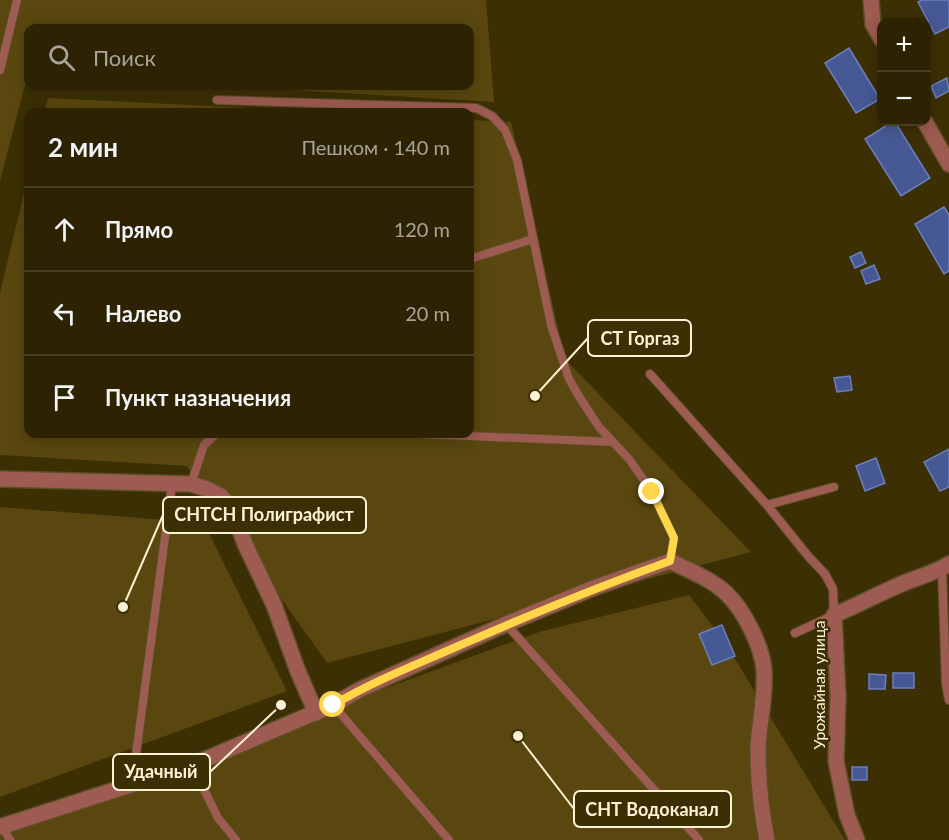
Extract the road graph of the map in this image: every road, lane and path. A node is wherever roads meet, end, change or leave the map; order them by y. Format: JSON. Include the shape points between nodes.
{"nodes":[{"id":1,"x":17,"y":0,"type":"edge"},
{"id":2,"x":872,"y":0,"type":"edge"},
{"id":3,"x":877,"y":31,"type":"edge"},
{"id":4,"x":0,"y":70,"type":"edge"},
{"id":5,"x":217,"y":100,"type":"dead end"},
{"id":6,"x":927,"y":126,"type":"edge"},
{"id":7,"x":949,"y":164,"type":"edge"},
{"id":8,"x":533,"y":239,"type":"junction"},
{"id":9,"x":474,"y":258,"type":"edge"},
{"id":10,"x":650,"y":374,"type":"dead end"},
{"id":11,"x":474,"y":436,"type":"edge"},
{"id":12,"x":212,"y":438,"type":"edge"},
{"id":13,"x":613,"y":442,"type":"junction"},
{"id":14,"x":0,"y":480,"type":"edge"},
{"id":15,"x":191,"y":484,"type":"junction"},
{"id":16,"x":172,"y":485,"type":"junction"},
{"id":17,"x":834,"y":487,"type":"dead end"},
{"id":18,"x":767,"y":505,"type":"junction"},
{"id":19,"x":670,"y":561,"type":"junction"},
{"id":20,"x":945,"y":566,"type":"edge"},
{"id":21,"x":834,"y":615,"type":"junction"},
{"id":22,"x":506,"y":624,"type":"junction"},
{"id":23,"x":795,"y":633,"type":"dead end"},
{"id":24,"x":949,"y":699,"type":"edge"},
{"id":25,"x":333,"y":705,"type":"junction"},
{"id":26,"x":315,"y":713,"type":"junction"},
{"id":27,"x":192,"y":765,"type":"junction"},
{"id":28,"x":132,"y":786,"type":"junction"},
{"id":29,"x":1,"y":827,"type":"edge"},
{"id":30,"x":10,"y":840,"type":"edge"},
{"id":31,"x":236,"y":840,"type":"edge"},
{"id":32,"x":449,"y":840,"type":"edge"},
{"id":33,"x":699,"y":840,"type":"edge"},
{"id":34,"x":767,"y":840,"type":"edge"},
{"id":35,"x":857,"y":840,"type":"edge"}],
"edges":[{"from":1,"to":4,"type":"lane"},
{"from":2,"to":3,"type":"street"},
{"from":5,"to":8,"type":"lane","via":[[476,108],[492,116],[505,130],[517,160]]},
{"from":6,"to":7,"type":"street"},
{"from":8,"to":9,"type":"lane"},
{"from":8,"to":13,"type":"lane","via":[[559,354],[580,398]]},
{"from":10,"to":18,"type":"lane"},
{"from":11,"to":13,"type":"lane"},
{"from":12,"to":15,"type":"lane","via":[[204,445]]},
{"from":13,"to":19,"type":"lane","via":[[652,492],[674,538]]},
{"from":14,"to":16,"type":"street"},
{"from":15,"to":16,"type":"street"},
{"from":15,"to":26,"type":"street","via":[[221,496],[232,509]]},
{"from":16,"to":28,"type":"lane"},
{"from":17,"to":18,"type":"lane"},
{"from":18,"to":21,"type":"lane","via":[[825,574],[833,589]]},
{"from":19,"to":22,"type":"street"},
{"from":19,"to":34,"type":"street","via":[[726,593],[746,620],[758,646],[764,670],[758,747],[760,805]]},
{"from":20,"to":21,"type":"street","name":"Урожайная улица"},
{"from":20,"to":24,"type":"lane"},
{"from":21,"to":23,"type":"lane"},
{"from":21,"to":35,"type":"street","name":"Урожайная улица","via":[[836,761],[847,815]]},
{"from":22,"to":25,"type":"street"},
{"from":22,"to":33,"type":"lane"},
{"from":25,"to":26,"type":"street"},
{"from":25,"to":32,"type":"lane"},
{"from":26,"to":27,"type":"street"},
{"from":27,"to":28,"type":"street"},
{"from":27,"to":31,"type":"lane","via":[[218,818]]},
{"from":28,"to":29,"type":"street"},
{"from":29,"to":30,"type":"lane"}]}
